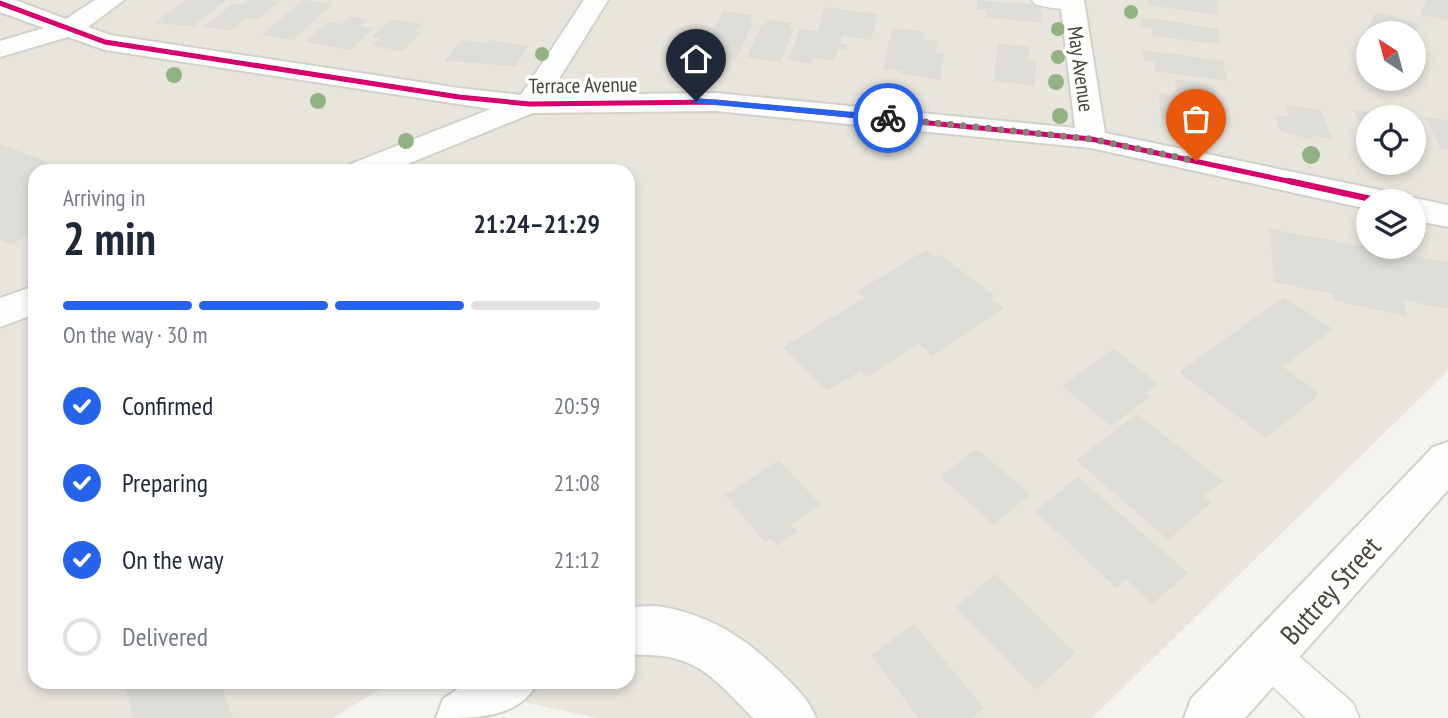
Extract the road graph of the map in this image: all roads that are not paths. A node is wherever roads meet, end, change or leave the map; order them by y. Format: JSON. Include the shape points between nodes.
{"nodes":[{"id":1,"x":112,"y":0,"type":"edge"},
{"id":2,"x":596,"y":0,"type":"edge"},
{"id":3,"x":1042,"y":0,"type":"edge"},
{"id":4,"x":1072,"y":2,"type":"edge"},
{"id":5,"x":0,"y":3,"type":"edge"},
{"id":6,"x":68,"y":29,"type":"junction"},
{"id":7,"x":0,"y":49,"type":"edge"},
{"id":8,"x":529,"y":104,"type":"junction"},
{"id":9,"x":1091,"y":139,"type":"junction"},
{"id":10,"x":379,"y":164,"type":"edge"},
{"id":11,"x":1356,"y":196,"type":"edge"},
{"id":12,"x":1426,"y":211,"type":"edge"},
{"id":13,"x":1448,"y":216,"type":"edge"},
{"id":14,"x":28,"y":302,"type":"edge"},
{"id":15,"x":0,"y":313,"type":"edge"},
{"id":16,"x":1448,"y":460,"type":"edge"},
{"id":17,"x":635,"y":631,"type":"edge"},
{"id":18,"x":1270,"y":657,"type":"junction"},
{"id":19,"x":503,"y":689,"type":"edge"},
{"id":20,"x":462,"y":718,"type":"edge"},
{"id":21,"x":790,"y":718,"type":"edge"},
{"id":22,"x":1210,"y":718,"type":"edge"},
{"id":23,"x":1338,"y":718,"type":"edge"}],
"edges":[{"from":1,"to":6,"type":"street"},
{"from":2,"to":8,"type":"street"},
{"from":3,"to":4,"type":"lane"},
{"from":4,"to":9,"type":"street","name":"May Avenue"},
{"from":5,"to":6,"type":"street","name":"Terrace Avenue"},
{"from":6,"to":7,"type":"street"},
{"from":6,"to":8,"type":"street","name":"Terrace Avenue","via":[[117,44]]},
{"from":8,"to":9,"type":"street","name":"Terrace Avenue","via":[[716,102]]},
{"from":8,"to":10,"type":"street"},
{"from":9,"to":11,"type":"street","name":"Terrace Avenue"},
{"from":12,"to":13,"type":"street"},
{"from":14,"to":15,"type":"street"},
{"from":16,"to":18,"type":"street","name":"Buttrey Street"},
{"from":17,"to":21,"type":"street","via":[[665,630],[710,644]]},
{"from":18,"to":22,"type":"street","name":"Buttrey Street"},
{"from":18,"to":23,"type":"lane"},
{"from":19,"to":20,"type":"street"}]}
